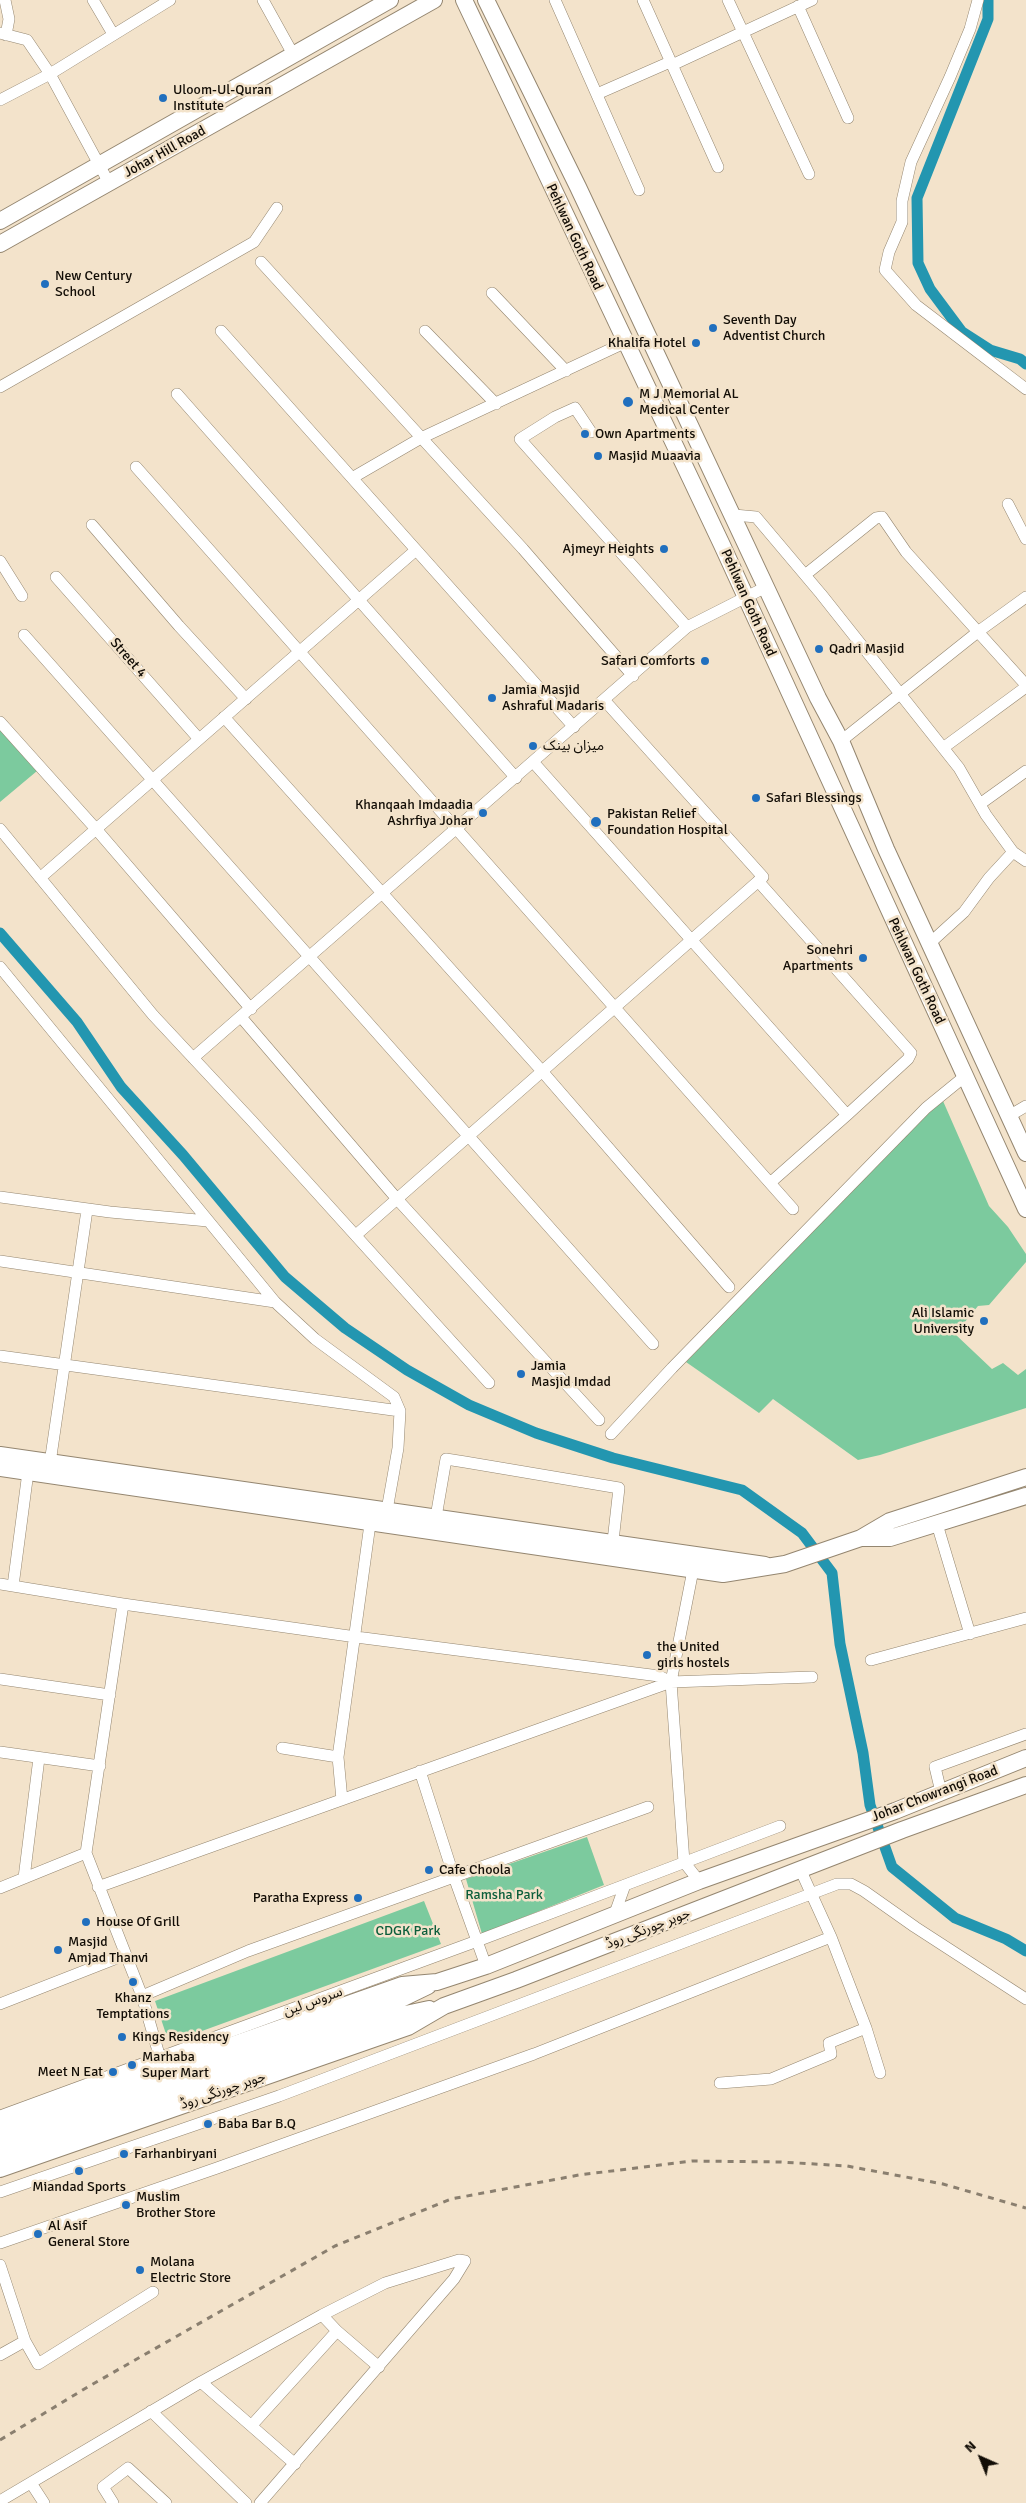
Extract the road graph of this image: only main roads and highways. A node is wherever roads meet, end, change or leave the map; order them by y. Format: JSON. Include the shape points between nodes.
{"nodes":[{"id":1,"x":390,"y":0,"type":"edge"},
{"id":2,"x":434,"y":0,"type":"edge"},
{"id":3,"x":464,"y":0,"type":"edge"},
{"id":4,"x":486,"y":0,"type":"edge"},
{"id":5,"x":505,"y":40,"type":"junction"},
{"id":6,"x":485,"y":48,"type":"junction"},
{"id":7,"x":0,"y":221,"type":"edge"},
{"id":8,"x":0,"y":244,"type":"edge"},
{"id":9,"x":654,"y":351,"type":"junction"},
{"id":10,"x":632,"y":360,"type":"junction"},
{"id":11,"x":708,"y":463,"type":"junction"},
{"id":12,"x":687,"y":473,"type":"junction"},
{"id":13,"x":1026,"y":1153,"type":"edge"},
{"id":14,"x":1026,"y":1209,"type":"edge"},
{"id":15,"x":0,"y":1455,"type":"edge"},
{"id":16,"x":0,"y":1468,"type":"edge"},
{"id":17,"x":1026,"y":1477,"type":"edge"},
{"id":18,"x":117,"y":1479,"type":"junction"},
{"id":19,"x":1026,"y":1496,"type":"edge"},
{"id":20,"x":861,"y":1538,"type":"junction"},
{"id":21,"x":780,"y":1565,"type":"junction"},
{"id":22,"x":1026,"y":1758,"type":"edge"},
{"id":23,"x":1026,"y":1785,"type":"edge"},
{"id":24,"x":843,"y":1829,"type":"joint"},
{"id":25,"x":851,"y":1850,"type":"joint"},
{"id":26,"x":437,"y":1982,"type":"junction"},
{"id":27,"x":444,"y":2006,"type":"junction"},
{"id":28,"x":0,"y":2127,"type":"edge"},
{"id":29,"x":0,"y":2141,"type":"edge"},
{"id":30,"x":0,"y":2156,"type":"edge"},
{"id":31,"x":0,"y":2169,"type":"edge"}],
"edges":[{"from":1,"to":7,"type":"main road"},
{"from":2,"to":8,"type":"main road","name":"Johar Hill Road"},
{"from":3,"to":6,"type":"main road","name":"Pehlwan Goth Road"},
{"from":4,"to":5,"type":"main road","name":"Pehlwan Goth Road"},
{"from":5,"to":6,"type":"main road"},
{"from":5,"to":9,"type":"main road","name":"Pehlwan Goth Road"},
{"from":6,"to":10,"type":"main road","name":"Pehlwan Goth Road"},
{"from":9,"to":10,"type":"main road"},
{"from":9,"to":11,"type":"main road","name":"Pehlwan Goth Road"},
{"from":10,"to":12,"type":"main road","name":"Pehlwan Goth Road"},
{"from":11,"to":12,"type":"main road"},
{"from":11,"to":13,"type":"main road","name":"Pehlwan Goth Road","via":[[842,741],[886,849]]},
{"from":12,"to":14,"type":"main road","name":"Pehlwan Goth Road"},
{"from":15,"to":18,"type":"main road"},
{"from":16,"to":18,"type":"main road"},
{"from":17,"to":20,"type":"main road","via":[[890,1521]]},
{"from":18,"to":21,"type":"main road","via":[[387,1510]]},
{"from":18,"to":21,"type":"main road","via":[[370,1524],[692,1570],[724,1574]]},
{"from":19,"to":20,"type":"main road","via":[[890,1538]]},
{"from":20,"to":21,"type":"main road"},
{"from":22,"to":24,"type":"main road","name":"Johar Chowrangi Road"},
{"from":23,"to":25,"type":"main road","name":"Johar Chowrangi Road"},
{"from":24,"to":26,"type":"main road","name":"جوہر چورنگی روڈ"},
{"from":25,"to":27,"type":"main road","name":"جوہر چورنگی روڈ"},
{"from":26,"to":28,"type":"main road","name":"جوہر چورنگی روڈ","via":[[399,1978]]},
{"from":26,"to":29,"type":"main road","name":"جوہر چورنگی روڈ","via":[[401,1999]]},
{"from":27,"to":30,"type":"main road","name":"جوہر چورنگی روڈ","via":[[401,2015]]},
{"from":27,"to":31,"type":"main road","name":"جوہر چورنگی روڈ","via":[[408,2026]]}]}
